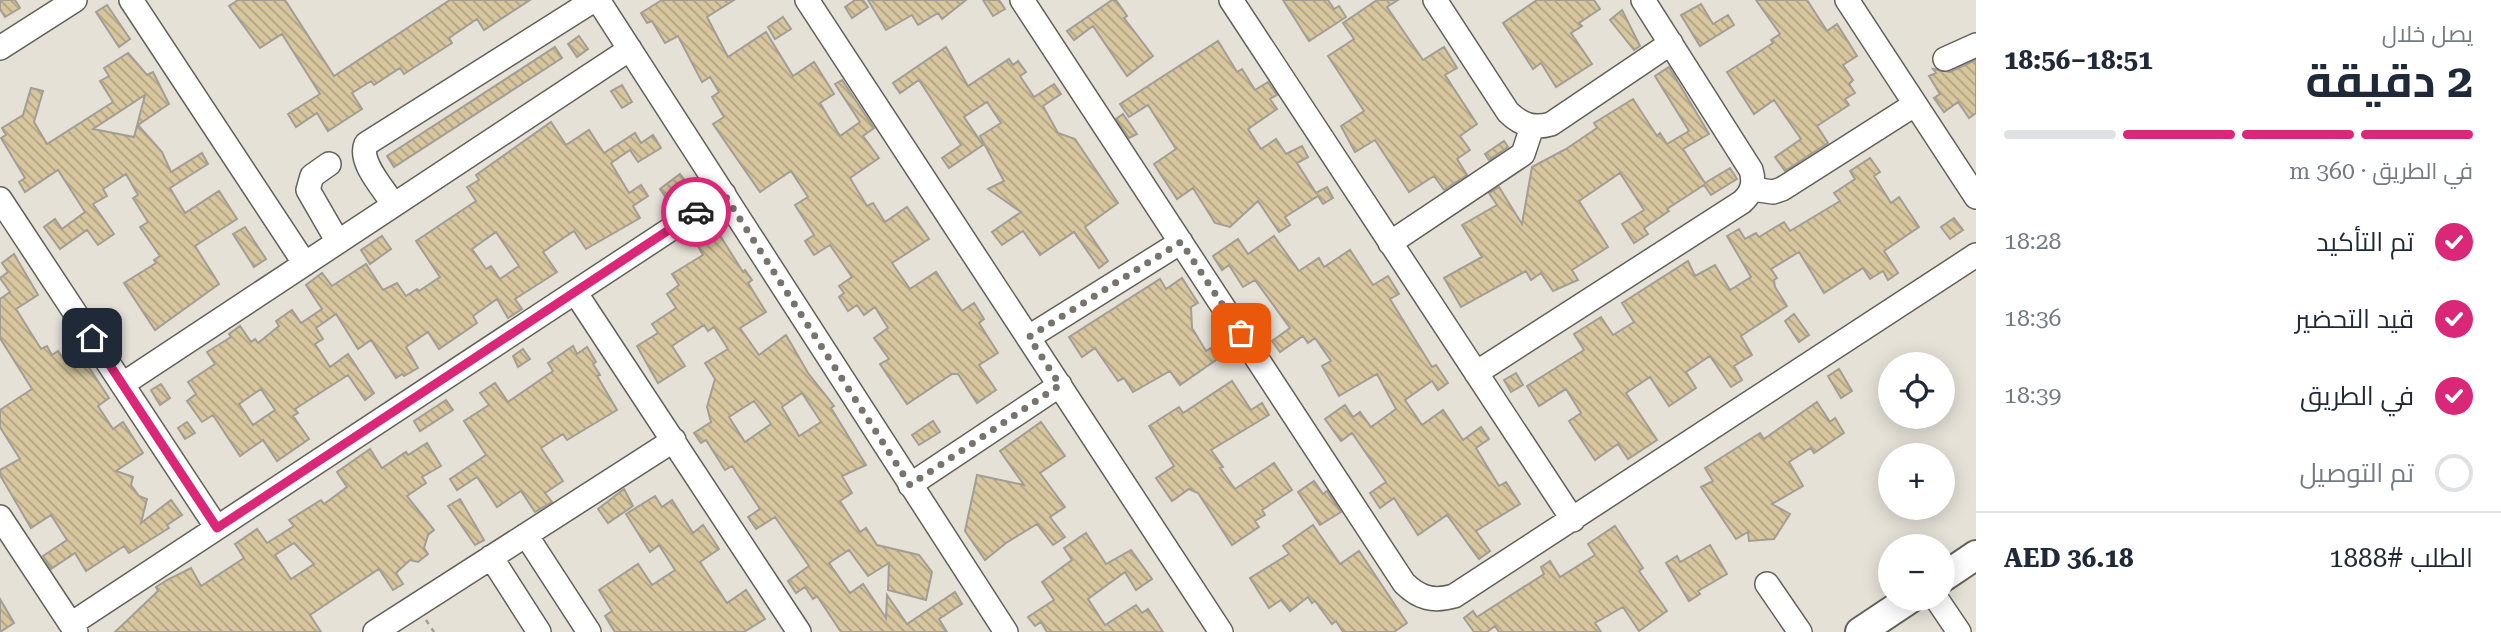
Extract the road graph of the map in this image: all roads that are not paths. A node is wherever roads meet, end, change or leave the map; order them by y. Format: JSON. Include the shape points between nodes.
{"nodes":[{"id":1,"x":75,"y":0,"type":"edge"},
{"id":2,"x":131,"y":0,"type":"edge"},
{"id":3,"x":596,"y":0,"type":"edge"},
{"id":4,"x":807,"y":0,"type":"edge"},
{"id":5,"x":1022,"y":0,"type":"edge"},
{"id":6,"x":1231,"y":0,"type":"edge"},
{"id":7,"x":1435,"y":0,"type":"edge"},
{"id":8,"x":1643,"y":0,"type":"edge"},
{"id":9,"x":1847,"y":0,"type":"edge"},
{"id":10,"x":1671,"y":43,"type":"junction"},
{"id":11,"x":1976,"y":46,"type":"edge"},
{"id":12,"x":0,"y":48,"type":"edge"},
{"id":13,"x":630,"y":49,"type":"junction"},
{"id":14,"x":1945,"y":58,"type":"dead end"},
{"id":15,"x":1914,"y":105,"type":"junction"},
{"id":16,"x":1532,"y":127,"type":"junction"},
{"id":17,"x":330,"y":164,"type":"dead end"},
{"id":18,"x":1752,"y":189,"type":"junction"},
{"id":19,"x":724,"y":194,"type":"junction"},
{"id":20,"x":1976,"y":197,"type":"edge"},
{"id":21,"x":0,"y":199,"type":"edge"},
{"id":22,"x":394,"y":205,"type":"junction"},
{"id":23,"x":338,"y":242,"type":"junction"},
{"id":24,"x":1181,"y":242,"type":"junction"},
{"id":25,"x":1390,"y":243,"type":"junction"},
{"id":26,"x":1976,"y":255,"type":"edge"},
{"id":27,"x":305,"y":264,"type":"junction"},
{"id":28,"x":575,"y":292,"type":"junction"},
{"id":29,"x":1029,"y":337,"type":"junction"},
{"id":30,"x":1476,"y":373,"type":"junction"},
{"id":31,"x":123,"y":384,"type":"junction"},
{"id":32,"x":1060,"y":385,"type":"junction"},
{"id":33,"x":674,"y":440,"type":"junction"},
{"id":34,"x":910,"y":485,"type":"junction"},
{"id":35,"x":0,"y":517,"type":"edge"},
{"id":36,"x":1573,"y":520,"type":"junction"},
{"id":37,"x":217,"y":528,"type":"junction"},
{"id":38,"x":526,"y":534,"type":"junction"},
{"id":39,"x":1976,"y":555,"type":"edge"},
{"id":40,"x":491,"y":557,"type":"junction"},
{"id":41,"x":1955,"y":569,"type":"edge"},
{"id":42,"x":1767,"y":584,"type":"dead end"},
{"id":43,"x":1892,"y":611,"type":"edge"},
{"id":44,"x":1945,"y":611,"type":"edge"},
{"id":45,"x":73,"y":628,"type":"edge"},
{"id":46,"x":375,"y":632,"type":"edge"},
{"id":47,"x":539,"y":632,"type":"edge"},
{"id":48,"x":589,"y":632,"type":"edge"},
{"id":49,"x":799,"y":632,"type":"edge"},
{"id":50,"x":1006,"y":632,"type":"edge"},
{"id":51,"x":1221,"y":632,"type":"edge"},
{"id":52,"x":1800,"y":632,"type":"edge"},
{"id":53,"x":1860,"y":632,"type":"edge"},
{"id":54,"x":1959,"y":632,"type":"edge"}],
"edges":[{"from":1,"to":12,"type":"street"},
{"from":2,"to":27,"type":"street"},
{"from":3,"to":13,"type":"street"},
{"from":3,"to":22,"type":"street","via":[[366,144],[366,161]]},
{"from":4,"to":29,"type":"street"},
{"from":5,"to":24,"type":"street"},
{"from":6,"to":25,"type":"street"},
{"from":7,"to":16,"type":"street","via":[[1508,113]]},
{"from":8,"to":10,"type":"street"},
{"from":9,"to":15,"type":"street"},
{"from":10,"to":16,"type":"street","via":[[1551,124]]},
{"from":10,"to":18,"type":"street","via":[[1751,170]]},
{"from":11,"to":14,"type":"street"},
{"from":13,"to":19,"type":"street"},
{"from":13,"to":22,"type":"street"},
{"from":15,"to":18,"type":"street","via":[[1782,189]]},
{"from":15,"to":20,"type":"street"},
{"from":16,"to":25,"type":"street","via":[[1523,154]]},
{"from":17,"to":23,"type":"street","via":[[312,176],[308,190]]},
{"from":18,"to":30,"type":"street","via":[[1742,202]]},
{"from":19,"to":28,"type":"street"},
{"from":19,"to":34,"type":"street"},
{"from":21,"to":31,"type":"street"},
{"from":22,"to":23,"type":"street"},
{"from":23,"to":27,"type":"street"},
{"from":24,"to":29,"type":"street"},
{"from":24,"to":36,"type":"street","via":[[1412,590],[1432,599],[1454,596]]},
{"from":25,"to":30,"type":"street"},
{"from":26,"to":36,"type":"street"},
{"from":27,"to":31,"type":"street"},
{"from":28,"to":33,"type":"street"},
{"from":28,"to":37,"type":"street"},
{"from":29,"to":32,"type":"street"},
{"from":30,"to":36,"type":"street"},
{"from":31,"to":37,"type":"street"},
{"from":32,"to":34,"type":"street"},
{"from":32,"to":51,"type":"street"},
{"from":33,"to":38,"type":"street"},
{"from":33,"to":49,"type":"street"},
{"from":34,"to":50,"type":"street"},
{"from":35,"to":45,"type":"street"},
{"from":37,"to":45,"type":"street"},
{"from":38,"to":40,"type":"street"},
{"from":38,"to":48,"type":"street"},
{"from":39,"to":41,"type":"main road"},
{"from":40,"to":46,"type":"street"},
{"from":40,"to":47,"type":"street"},
{"from":42,"to":52,"type":"street"},
{"from":43,"to":53,"type":"main road"},
{"from":44,"to":54,"type":"street"}]}
